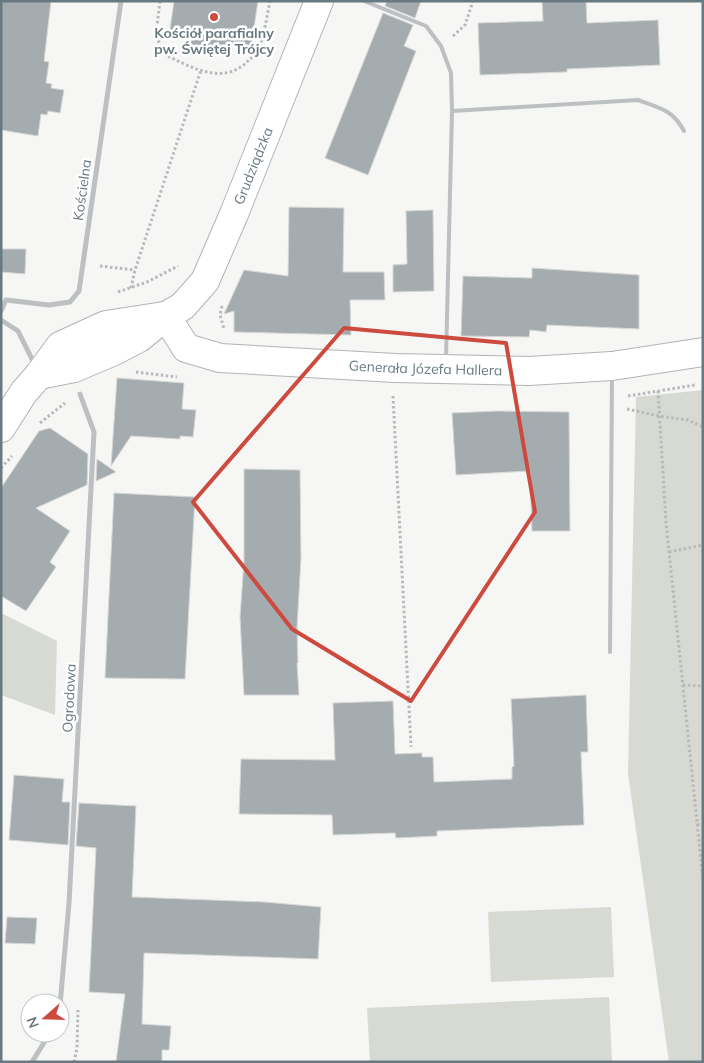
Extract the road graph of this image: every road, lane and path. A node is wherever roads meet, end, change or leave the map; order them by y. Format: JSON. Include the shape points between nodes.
{"nodes":[{"id":1,"x":121,"y":1,"type":"edge"},
{"id":2,"x":160,"y":1,"type":"edge"},
{"id":3,"x":270,"y":1,"type":"edge"},
{"id":4,"x":319,"y":1,"type":"edge"},
{"id":5,"x":364,"y":1,"type":"edge"},
{"id":6,"x":473,"y":1,"type":"edge"},
{"id":7,"x":441,"y":46,"type":"junction"},
{"id":8,"x":201,"y":70,"type":"junction"},
{"id":9,"x":452,"y":111,"type":"junction"},
{"id":10,"x":684,"y":131,"type":"dead end"},
{"id":11,"x":83,"y":263,"type":"junction"},
{"id":12,"x":180,"y":265,"type":"dead end"},
{"id":13,"x":135,"y":270,"type":"junction"},
{"id":14,"x":131,"y":288,"type":"junction"},
{"id":15,"x":113,"y":294,"type":"dead end"},
{"id":16,"x":224,"y":301,"type":"dead end"},
{"id":17,"x":1,"y":312,"type":"edge"},
{"id":18,"x":166,"y":316,"type":"junction"},
{"id":19,"x":1,"y":320,"type":"edge"},
{"id":20,"x":230,"y":334,"type":"dead end"},
{"id":21,"x":703,"y":352,"type":"edge"},
{"id":22,"x":612,"y":366,"type":"junction"},
{"id":23,"x":446,"y":369,"type":"junction"},
{"id":24,"x":39,"y":375,"type":"junction"},
{"id":25,"x":658,"y":391,"type":"dead end"},
{"id":26,"x":80,"y":394,"type":"joint"},
{"id":27,"x":393,"y":396,"type":"dead end"},
{"id":28,"x":613,"y":399,"type":"junction"},
{"id":29,"x":659,"y":416,"type":"junction"},
{"id":30,"x":36,"y":426,"type":"dead end"},
{"id":31,"x":1,"y":428,"type":"edge"},
{"id":32,"x":703,"y":428,"type":"edge"},
{"id":33,"x":13,"y":454,"type":"dead end"},
{"id":34,"x":1,"y":468,"type":"edge"},
{"id":35,"x":703,"y":546,"type":"edge"},
{"id":36,"x":669,"y":552,"type":"junction"},
{"id":37,"x":610,"y":652,"type":"dead end"},
{"id":38,"x":682,"y":685,"type":"junction"},
{"id":39,"x":703,"y":686,"type":"edge"},
{"id":40,"x":411,"y":747,"type":"dead end"},
{"id":41,"x":703,"y":824,"type":"edge"},
{"id":42,"x":697,"y":825,"type":"junction"},
{"id":43,"x":703,"y":880,"type":"edge"},
{"id":44,"x":61,"y":993,"type":"edge"},
{"id":45,"x":44,"y":1043,"type":"edge"},
{"id":46,"x":32,"y":1062,"type":"edge"}],
"edges":[{"from":1,"to":11,"type":"street","name":"Kościelna"},
{"from":2,"to":8,"type":"path","via":[[156,34],[163,54]]},
{"from":3,"to":8,"type":"path","via":[[258,51],[245,64],[230,72],[218,75]]},
{"from":4,"to":18,"type":"street","name":"Grudziądzka","via":[[204,281],[183,306]]},
{"from":5,"to":7,"type":"lane","via":[[426,26]]},
{"from":6,"to":7,"type":"path","via":[[465,25]]},
{"from":7,"to":9,"type":"lane","via":[[451,73]]},
{"from":8,"to":13,"type":"path"},
{"from":9,"to":10,"type":"lane","via":[[638,100],[666,110],[678,119]]},
{"from":9,"to":23,"type":"lane"},
{"from":11,"to":13,"type":"path"},
{"from":11,"to":17,"type":"street","name":"Kościelna","via":[[79,291],[70,302],[49,305],[6,300]]},
{"from":12,"to":14,"type":"path"},
{"from":13,"to":14,"type":"path"},
{"from":14,"to":15,"type":"path"},
{"from":16,"to":20,"type":"path","via":[[220,316],[225,331]]},
{"from":18,"to":23,"type":"street","name":"Generała Józefa Hallera","via":[[186,348],[220,358]]},
{"from":18,"to":24,"type":"street","name":"Grudziądzka","via":[[139,338],[114,351],[74,368]]},
{"from":19,"to":24,"type":"street","via":[[18,331]]},
{"from":21,"to":22,"type":"street","name":"Generała Józefa Hallera"},
{"from":22,"to":23,"type":"street","name":"Generała Józefa Hallera","via":[[528,371]]},
{"from":22,"to":28,"type":"lane"},
{"from":24,"to":31,"type":"street"},
{"from":25,"to":29,"type":"path"},
{"from":26,"to":30,"type":"path"},
{"from":26,"to":44,"type":"street","name":"Ogrodowa","via":[[94,432],[69,903]]},
{"from":27,"to":40,"type":"path"},
{"from":28,"to":29,"type":"path","via":[[624,409]]},
{"from":28,"to":37,"type":"lane"},
{"from":29,"to":32,"type":"path","via":[[688,420]]},
{"from":29,"to":36,"type":"path"},
{"from":33,"to":34,"type":"path"},
{"from":35,"to":36,"type":"path"},
{"from":36,"to":38,"type":"path"},
{"from":38,"to":39,"type":"path"},
{"from":38,"to":42,"type":"path"},
{"from":41,"to":42,"type":"path"},
{"from":42,"to":43,"type":"path"},
{"from":45,"to":46,"type":"street"}]}
